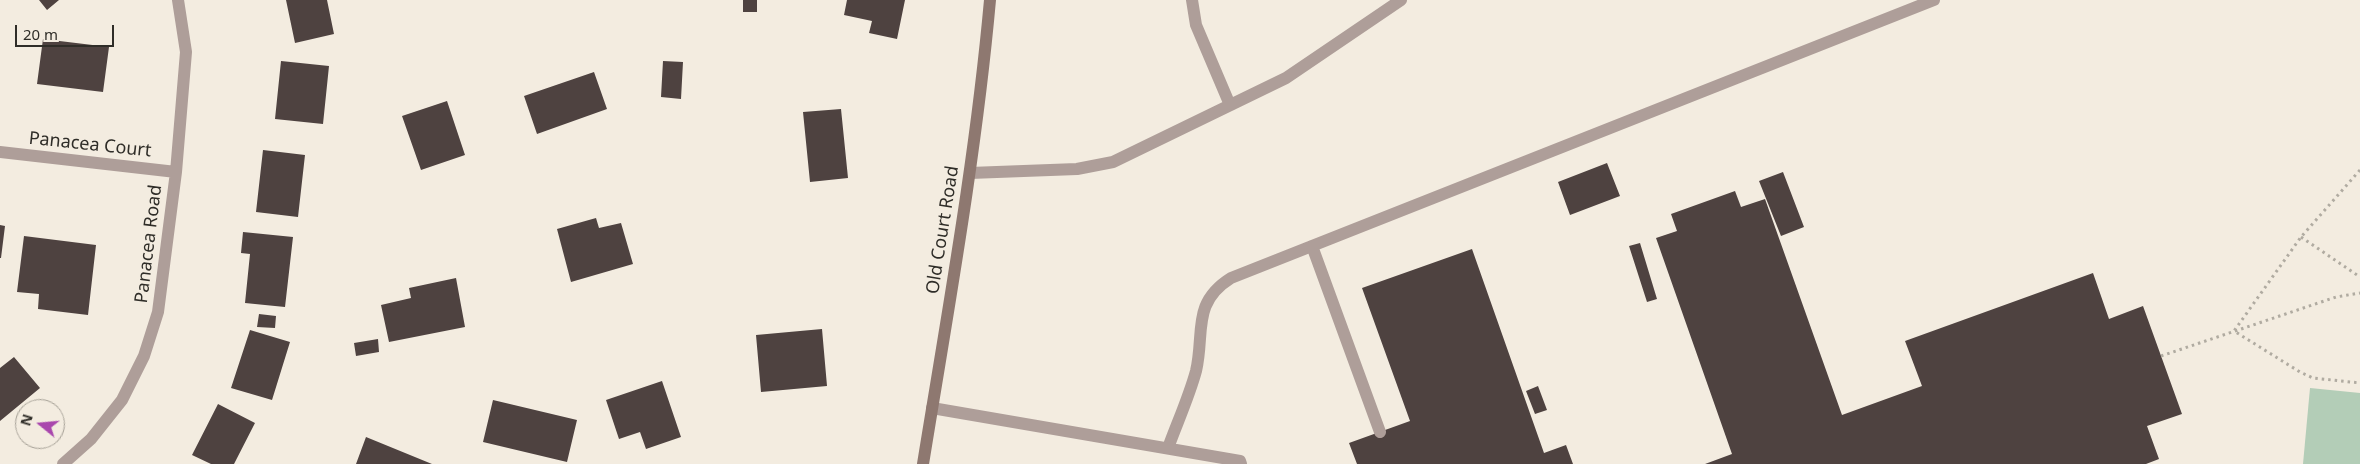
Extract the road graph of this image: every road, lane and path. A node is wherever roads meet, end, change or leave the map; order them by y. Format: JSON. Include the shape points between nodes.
{"nodes":[{"id":1,"x":178,"y":0,"type":"edge"},
{"id":2,"x":990,"y":0,"type":"edge"},
{"id":3,"x":1192,"y":0,"type":"edge"},
{"id":4,"x":1401,"y":0,"type":"edge"},
{"id":5,"x":1934,"y":0,"type":"edge"},
{"id":6,"x":1230,"y":105,"type":"junction"},
{"id":7,"x":0,"y":152,"type":"edge"},
{"id":8,"x":2360,"y":170,"type":"edge"},
{"id":9,"x":176,"y":172,"type":"junction"},
{"id":10,"x":970,"y":173,"type":"junction"},
{"id":11,"x":2301,"y":237,"type":"junction"},
{"id":12,"x":1312,"y":246,"type":"junction"},
{"id":13,"x":2360,"y":277,"type":"edge"},
{"id":14,"x":2360,"y":293,"type":"edge"},
{"id":15,"x":2234,"y":331,"type":"junction"},
{"id":16,"x":2161,"y":356,"type":"dead end"},
{"id":17,"x":2360,"y":383,"type":"edge"},
{"id":18,"x":932,"y":408,"type":"junction"},
{"id":19,"x":1380,"y":432,"type":"dead end"},
{"id":20,"x":1168,"y":448,"type":"junction"},
{"id":21,"x":63,"y":464,"type":"edge"},
{"id":22,"x":923,"y":464,"type":"edge"},
{"id":23,"x":1241,"y":464,"type":"edge"}],
"edges":[{"from":1,"to":9,"type":"street","name":"Panacea Road","via":[[186,52]]},
{"from":2,"to":10,"type":"main road","name":"Old Court Road"},
{"from":3,"to":6,"type":"street","via":[[1196,24]]},
{"from":4,"to":6,"type":"street","via":[[1286,78]]},
{"from":5,"to":12,"type":"street"},
{"from":6,"to":10,"type":"street","via":[[1114,162],[1068,169]]},
{"from":7,"to":9,"type":"street","name":"Panacea Court"},
{"from":8,"to":11,"type":"path"},
{"from":9,"to":21,"type":"street","name":"Panacea Road","via":[[158,312],[144,356],[122,400],[91,439]]},
{"from":10,"to":18,"type":"main road","name":"Old Court Road"},
{"from":11,"to":13,"type":"path"},
{"from":11,"to":15,"type":"path"},
{"from":12,"to":19,"type":"street"},
{"from":12,"to":20,"type":"street","via":[[1230,278],[1218,286],[1206,303],[1196,372]]},
{"from":14,"to":15,"type":"path","via":[[2336,297]]},
{"from":15,"to":16,"type":"path"},
{"from":15,"to":17,"type":"path","via":[[2313,378]]},
{"from":18,"to":20,"type":"street"},
{"from":18,"to":22,"type":"main road","name":"Old Court Road"},
{"from":20,"to":23,"type":"street","via":[[1240,461]]}]}
